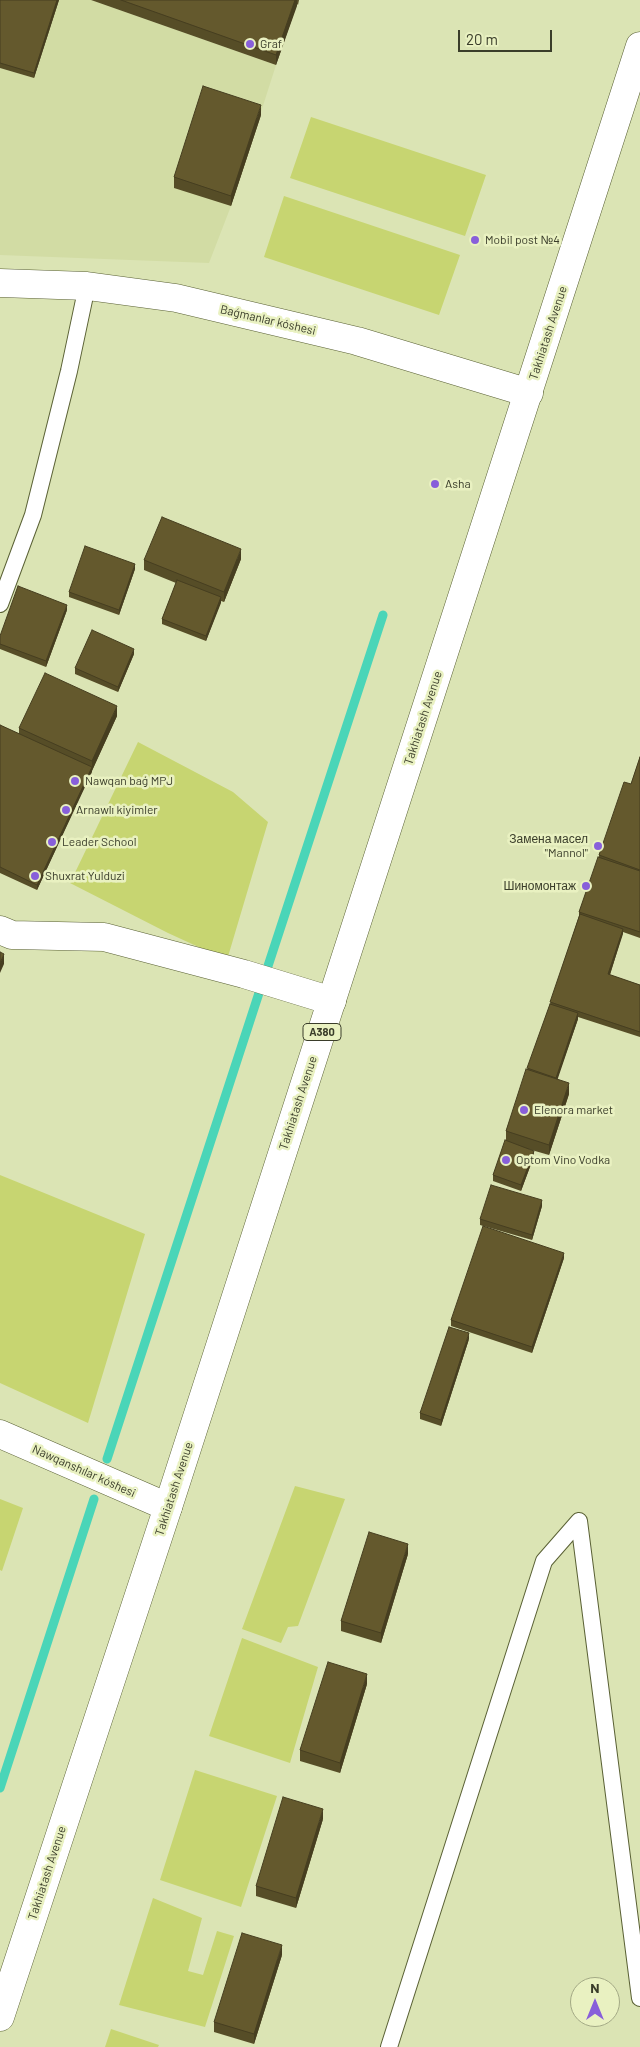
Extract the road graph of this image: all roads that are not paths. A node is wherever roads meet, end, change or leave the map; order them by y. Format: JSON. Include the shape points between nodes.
{"nodes":[{"id":1,"x":640,"y":46,"type":"edge"},
{"id":2,"x":0,"y":283,"type":"edge"},
{"id":3,"x":87,"y":286,"type":"junction"},
{"id":4,"x":529,"y":393,"type":"junction"},
{"id":5,"x":0,"y":604,"type":"edge"},
{"id":6,"x":0,"y":930,"type":"edge"},
{"id":7,"x":332,"y":1001,"type":"junction"},
{"id":8,"x":0,"y":1434,"type":"edge"},
{"id":9,"x":168,"y":1507,"type":"junction"},
{"id":10,"x":640,"y":1998,"type":"edge"},
{"id":11,"x":0,"y":2017,"type":"edge"},
{"id":12,"x":389,"y":2047,"type":"edge"}],
"edges":[{"from":1,"to":4,"type":"main road","name":"Takhiatash Avenue","number":"A380"},
{"from":2,"to":3,"type":"main road","name":"Baǵmanlar kóshesi"},
{"from":3,"to":4,"type":"main road","name":"Baǵmanlar kóshesi","via":[[176,298],[357,341]]},
{"from":3,"to":5,"type":"lane","via":[[33,515]]},
{"from":4,"to":7,"type":"main road","name":"Takhiatash Avenue","number":"A380"},
{"from":6,"to":7,"type":"main road","via":[[12,935],[104,937]]},
{"from":7,"to":9,"type":"main road","name":"Takhiatash Avenue","number":"A380"},
{"from":8,"to":9,"type":"main road","name":"Nawqanshılar kóshesi"},
{"from":9,"to":11,"type":"main road","name":"Takhiatash Avenue","number":"A380"},
{"from":10,"to":12,"type":"lane","via":[[579,1521],[544,1561]]}]}
